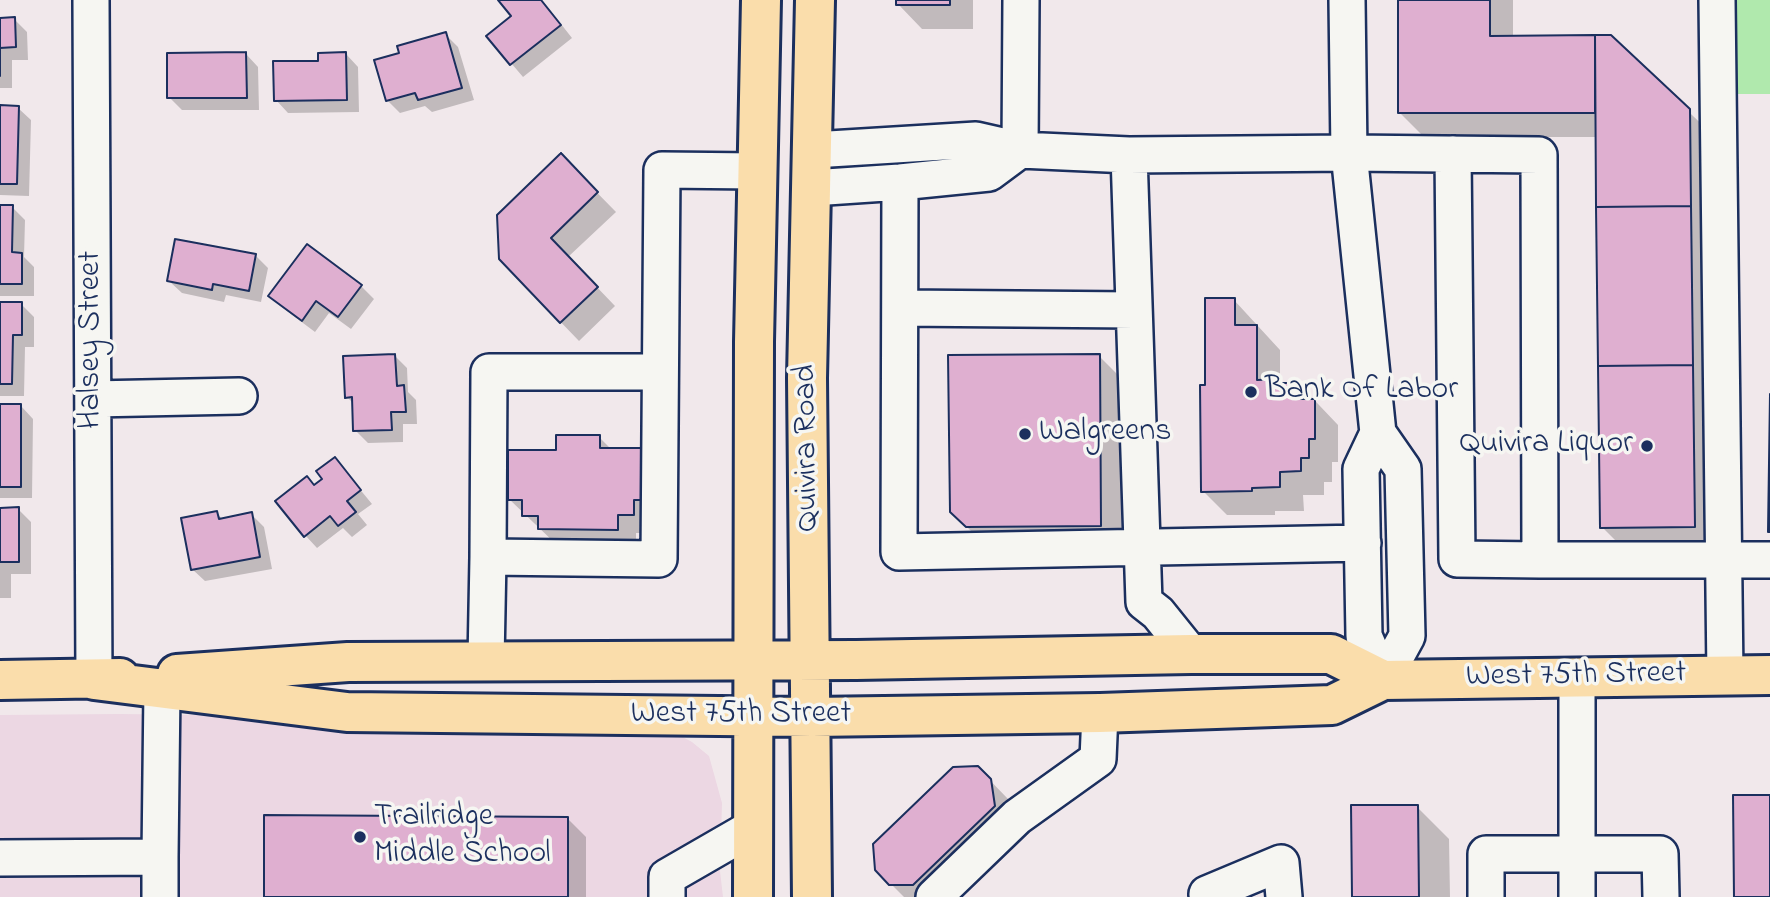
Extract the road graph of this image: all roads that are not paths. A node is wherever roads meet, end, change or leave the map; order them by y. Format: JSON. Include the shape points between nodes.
{"nodes":[{"id":1,"x":91,"y":0,"type":"edge"},
{"id":2,"x":761,"y":0,"type":"edge"},
{"id":3,"x":815,"y":0,"type":"edge"},
{"id":4,"x":1021,"y":0,"type":"edge"},
{"id":5,"x":1347,"y":0,"type":"edge"},
{"id":6,"x":1717,"y":0,"type":"edge"},
{"id":7,"x":1020,"y":150,"type":"junction"},
{"id":8,"x":1349,"y":153,"type":"junction"},
{"id":9,"x":1129,"y":155,"type":"junction"},
{"id":10,"x":1453,"y":155,"type":"junction"},
{"id":11,"x":812,"y":170,"type":"junction"},
{"id":12,"x":757,"y":172,"type":"junction"},
{"id":13,"x":900,"y":182,"type":"junction"},
{"id":14,"x":900,"y":308,"type":"junction"},
{"id":15,"x":1134,"y":310,"type":"junction"},
{"id":16,"x":660,"y":372,"type":"junction"},
{"id":17,"x":239,"y":396,"type":"dead end"},
{"id":18,"x":93,"y":398,"type":"junction"},
{"id":19,"x":1378,"y":433,"type":"junction"},
{"id":20,"x":1363,"y":543,"type":"junction"},
{"id":21,"x":1142,"y":549,"type":"junction"},
{"id":22,"x":488,"y":557,"type":"junction"},
{"id":23,"x":1540,"y":560,"type":"junction"},
{"id":24,"x":1724,"y":560,"type":"junction"},
{"id":25,"x":1770,"y":560,"type":"edge"},
{"id":26,"x":1191,"y":654,"type":"junction"},
{"id":27,"x":811,"y":660,"type":"junction"},
{"id":28,"x":486,"y":661,"type":"junction"},
{"id":29,"x":753,"y":661,"type":"junction"},
{"id":30,"x":1770,"y":675,"type":"edge"},
{"id":31,"x":1725,"y":676,"type":"junction"},
{"id":32,"x":1577,"y":677,"type":"junction"},
{"id":33,"x":0,"y":680,"type":"edge"},
{"id":34,"x":94,"y":680,"type":"junction"},
{"id":35,"x":1382,"y":680,"type":"junction"},
{"id":36,"x":162,"y":689,"type":"junction"},
{"id":37,"x":1100,"y":713,"type":"junction"},
{"id":38,"x":752,"y":718,"type":"junction"},
{"id":39,"x":812,"y":718,"type":"junction"},
{"id":40,"x":752,"y":828,"type":"junction"},
{"id":41,"x":1577,"y":853,"type":"junction"},
{"id":42,"x":0,"y":858,"type":"edge"},
{"id":43,"x":160,"y":858,"type":"junction"},
{"id":44,"x":160,"y":897,"type":"edge"},
{"id":45,"x":667,"y":897,"type":"edge"},
{"id":46,"x":753,"y":897,"type":"edge"},
{"id":47,"x":812,"y":897,"type":"edge"},
{"id":48,"x":934,"y":897,"type":"edge"},
{"id":49,"x":1208,"y":897,"type":"edge"},
{"id":50,"x":1284,"y":897,"type":"edge"},
{"id":51,"x":1486,"y":897,"type":"edge"},
{"id":52,"x":1577,"y":897,"type":"edge"},
{"id":53,"x":1661,"y":897,"type":"edge"}],
"edges":[{"from":1,"to":18,"type":"street","name":"Halsey Street"},
{"from":2,"to":12,"type":"main road","name":"Quivira Road"},
{"from":3,"to":11,"type":"main road","name":"Quivira Road"},
{"from":4,"to":7,"type":"street"},
{"from":5,"to":8,"type":"street"},
{"from":6,"to":24,"type":"street"},
{"from":7,"to":9,"type":"street"},
{"from":7,"to":11,"type":"street","via":[[976,140]]},
{"from":7,"to":13,"type":"street","via":[[989,173]]},
{"from":8,"to":9,"type":"street"},
{"from":8,"to":10,"type":"street"},
{"from":8,"to":19,"type":"street"},
{"from":9,"to":15,"type":"street"},
{"from":10,"to":23,"type":"street","via":[[1457,559]]},
{"from":10,"to":23,"type":"street","via":[[1539,155]]},
{"from":11,"to":12,"type":"main road"},
{"from":11,"to":13,"type":"street"},
{"from":11,"to":27,"type":"main road","name":"Quivira Road","via":[[807,378]]},
{"from":12,"to":16,"type":"street","via":[[662,170]]},
{"from":12,"to":29,"type":"main road","name":"Quivira Road"},
{"from":13,"to":14,"type":"street"},
{"from":14,"to":15,"type":"street"},
{"from":14,"to":21,"type":"street","via":[[899,552]]},
{"from":15,"to":21,"type":"street"},
{"from":16,"to":22,"type":"street","via":[[489,372]]},
{"from":16,"to":22,"type":"street","via":[[659,559]]},
{"from":17,"to":18,"type":"street"},
{"from":18,"to":34,"type":"street","name":"Halsey Street"},
{"from":19,"to":20,"type":"street","via":[[1361,470]]},
{"from":19,"to":35,"type":"street","via":[[1403,468],[1407,626],[1407,636]]},
{"from":20,"to":21,"type":"street"},
{"from":20,"to":35,"type":"street","via":[[1364,636]]},
{"from":21,"to":26,"type":"street","via":[[1144,602]]},
{"from":22,"to":28,"type":"street"},
{"from":23,"to":24,"type":"street"},
{"from":24,"to":25,"type":"street"},
{"from":24,"to":31,"type":"street"},
{"from":26,"to":27,"type":"main road","name":"West 75th Street"},
{"from":26,"to":35,"type":"main road","name":"West 75th Street","via":[[1331,654]]},
{"from":27,"to":29,"type":"main road","name":"West 75th Street"},
{"from":27,"to":39,"type":"main road","name":"Quivira Road"},
{"from":28,"to":29,"type":"main road","name":"West 75th Street"},
{"from":28,"to":34,"type":"main road","name":"West 75th Street","via":[[348,662]]},
{"from":29,"to":38,"type":"main road","name":"Quivira Road"},
{"from":30,"to":31,"type":"main road","name":"West 75th Street"},
{"from":31,"to":32,"type":"main road","name":"West 75th Street"},
{"from":32,"to":35,"type":"main road","name":"West 75th Street"},
{"from":32,"to":41,"type":"street"},
{"from":33,"to":34,"type":"main road","name":"West 75th Street"},
{"from":34,"to":36,"type":"main road","name":"West 75th Street"},
{"from":35,"to":37,"type":"main road","name":"West 75th Street","via":[[1332,705]]},
{"from":36,"to":38,"type":"main road","name":"West 75th Street","via":[[347,712]]},
{"from":36,"to":43,"type":"street"},
{"from":37,"to":39,"type":"main road","name":"West 75th Street"},
{"from":37,"to":48,"type":"street","via":[[1098,759],[1017,817]]},
{"from":38,"to":39,"type":"main road","name":"West 75th Street"},
{"from":38,"to":40,"type":"main road","name":"Quivira Road"},
{"from":39,"to":47,"type":"main road","name":"Quivira Road"},
{"from":40,"to":45,"type":"street","via":[[667,877]]},
{"from":40,"to":46,"type":"main road","name":"Quivira Road"},
{"from":41,"to":51,"type":"street","via":[[1486,853]]},
{"from":41,"to":52,"type":"street"},
{"from":41,"to":53,"type":"street","via":[[1660,853]]},
{"from":42,"to":43,"type":"street"},
{"from":43,"to":44,"type":"street"},
{"from":49,"to":50,"type":"street","via":[[1206,894],[1281,863]]}]}
